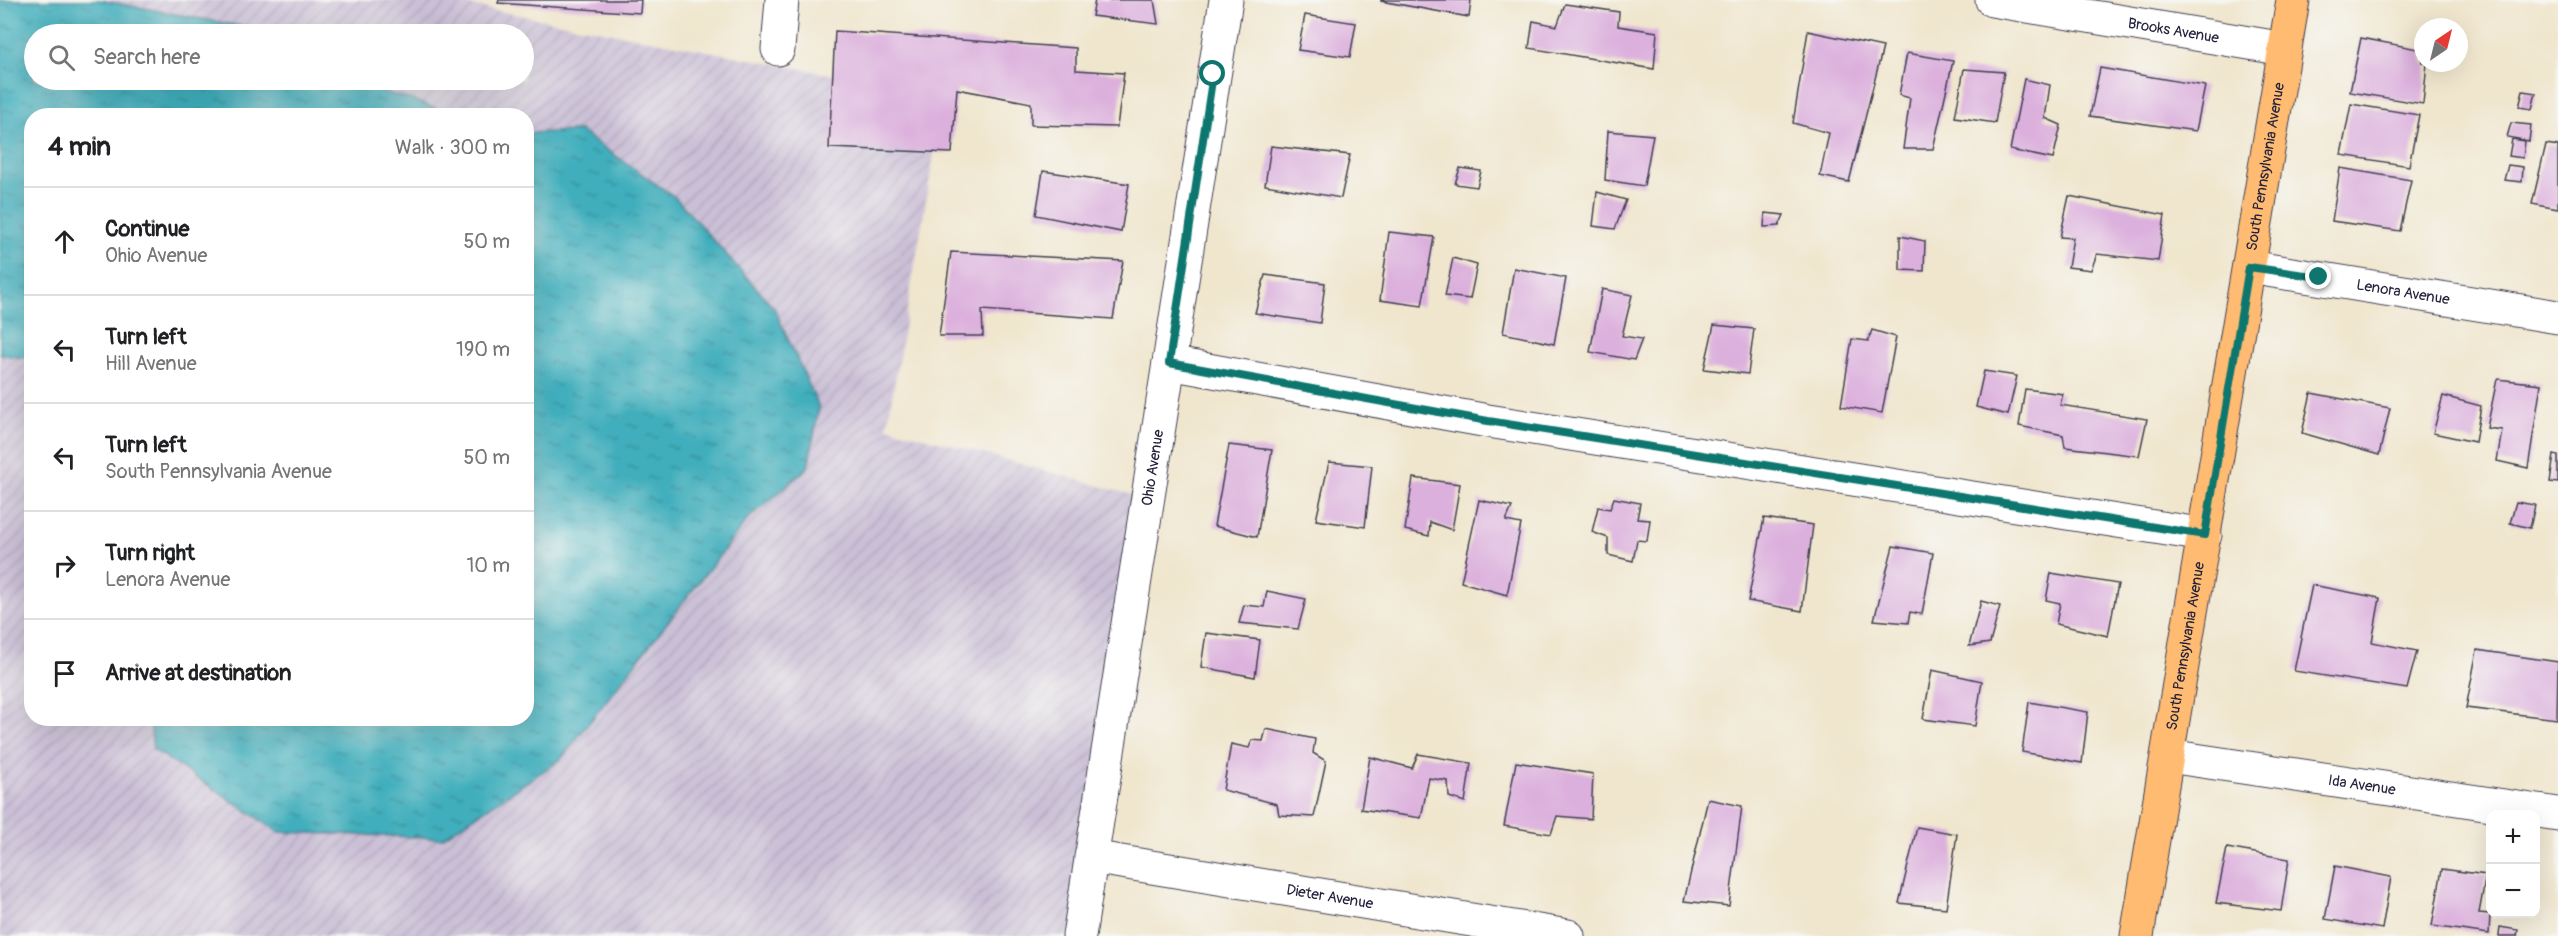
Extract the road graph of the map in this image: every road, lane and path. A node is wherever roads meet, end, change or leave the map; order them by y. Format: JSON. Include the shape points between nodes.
{"nodes":[{"id":1,"x":782,"y":0,"type":"edge"},
{"id":2,"x":1226,"y":0,"type":"edge"},
{"id":3,"x":1992,"y":0,"type":"edge"},
{"id":4,"x":2293,"y":0,"type":"edge"},
{"id":5,"x":778,"y":49,"type":"dead end"},
{"id":6,"x":2285,"y":49,"type":"junction"},
{"id":7,"x":2249,"y":267,"type":"junction"},
{"id":8,"x":2558,"y":317,"type":"edge"},
{"id":9,"x":1169,"y":363,"type":"junction"},
{"id":10,"x":2205,"y":535,"type":"junction"},
{"id":11,"x":2168,"y":756,"type":"junction"},
{"id":12,"x":2558,"y":814,"type":"edge"},
{"id":13,"x":1091,"y":857,"type":"junction"},
{"id":14,"x":1079,"y":936,"type":"edge"},
{"id":15,"x":1568,"y":936,"type":"edge"},
{"id":16,"x":2137,"y":936,"type":"edge"}],
"edges":[{"from":1,"to":5,"type":"street"},
{"from":2,"to":9,"type":"street","name":"Ohio Avenue"},
{"from":3,"to":6,"type":"street","name":"Brooks Avenue"},
{"from":4,"to":6,"type":"main road","name":"South Pennsylvania Avenue"},
{"from":6,"to":7,"type":"main road","name":"South Pennsylvania Avenue"},
{"from":7,"to":8,"type":"street","name":"Lenora Avenue"},
{"from":7,"to":10,"type":"main road","name":"South Pennsylvania Avenue"},
{"from":9,"to":10,"type":"street","via":[[1488,421]]},
{"from":9,"to":13,"type":"street","name":"Ohio Avenue"},
{"from":10,"to":11,"type":"main road","name":"South Pennsylvania Avenue"},
{"from":11,"to":12,"type":"street","name":"Ida Avenue"},
{"from":11,"to":16,"type":"main road","name":"South Pennsylvania Avenue"},
{"from":13,"to":14,"type":"street","name":"Ohio Avenue"},
{"from":13,"to":15,"type":"street","name":"Dieter Avenue"}]}
